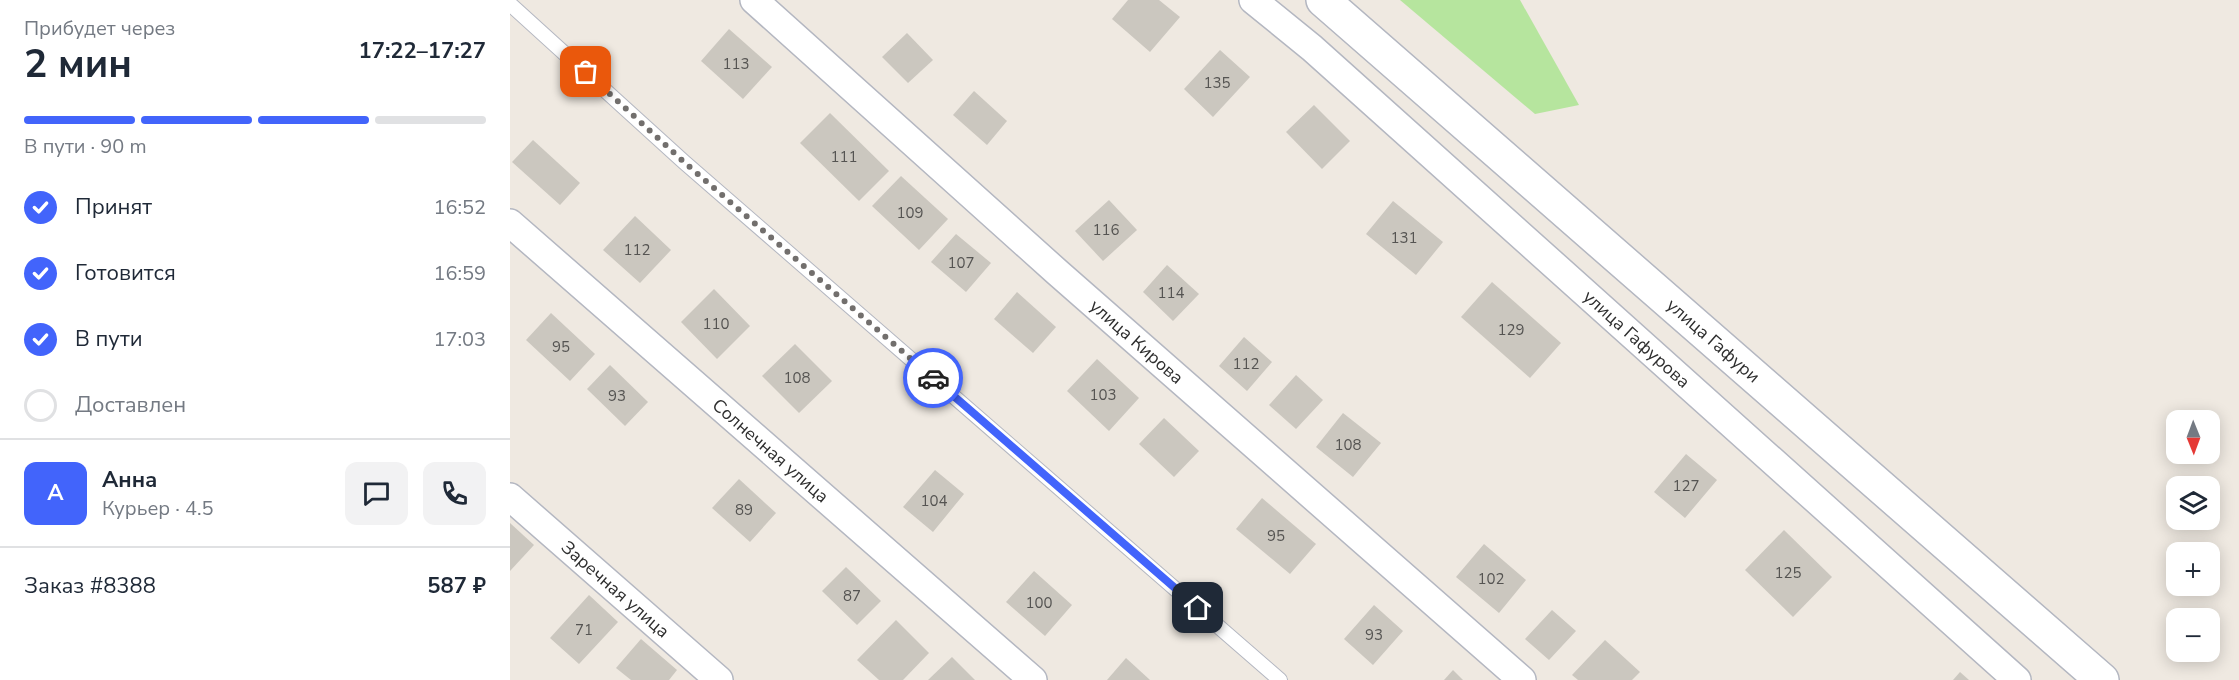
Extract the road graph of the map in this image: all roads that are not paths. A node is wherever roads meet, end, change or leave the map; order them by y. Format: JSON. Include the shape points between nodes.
{"nodes":[{"id":1,"x":754,"y":0,"type":"edge"},
{"id":2,"x":1253,"y":0,"type":"edge"},
{"id":3,"x":1323,"y":0,"type":"edge"},
{"id":4,"x":510,"y":4,"type":"edge"},
{"id":5,"x":510,"y":223,"type":"edge"},
{"id":6,"x":510,"y":497,"type":"edge"},
{"id":7,"x":719,"y":680,"type":"edge"},
{"id":8,"x":1033,"y":680,"type":"edge"},
{"id":9,"x":1280,"y":680,"type":"edge"},
{"id":10,"x":1522,"y":680,"type":"edge"},
{"id":11,"x":2017,"y":680,"type":"edge"},
{"id":12,"x":2102,"y":680,"type":"edge"}],
"edges":[{"from":1,"to":10,"type":"street","name":"улица Кирова"},
{"from":2,"to":11,"type":"street","name":"улица Гафурова","via":[[1321,56]]},
{"from":3,"to":12,"type":"main road","name":"улица Гафури"},
{"from":4,"to":9,"type":"lane","via":[[684,162]]},
{"from":5,"to":8,"type":"street","name":"Солнечная улица"},
{"from":6,"to":7,"type":"street","name":"Заречная улица"}]}
